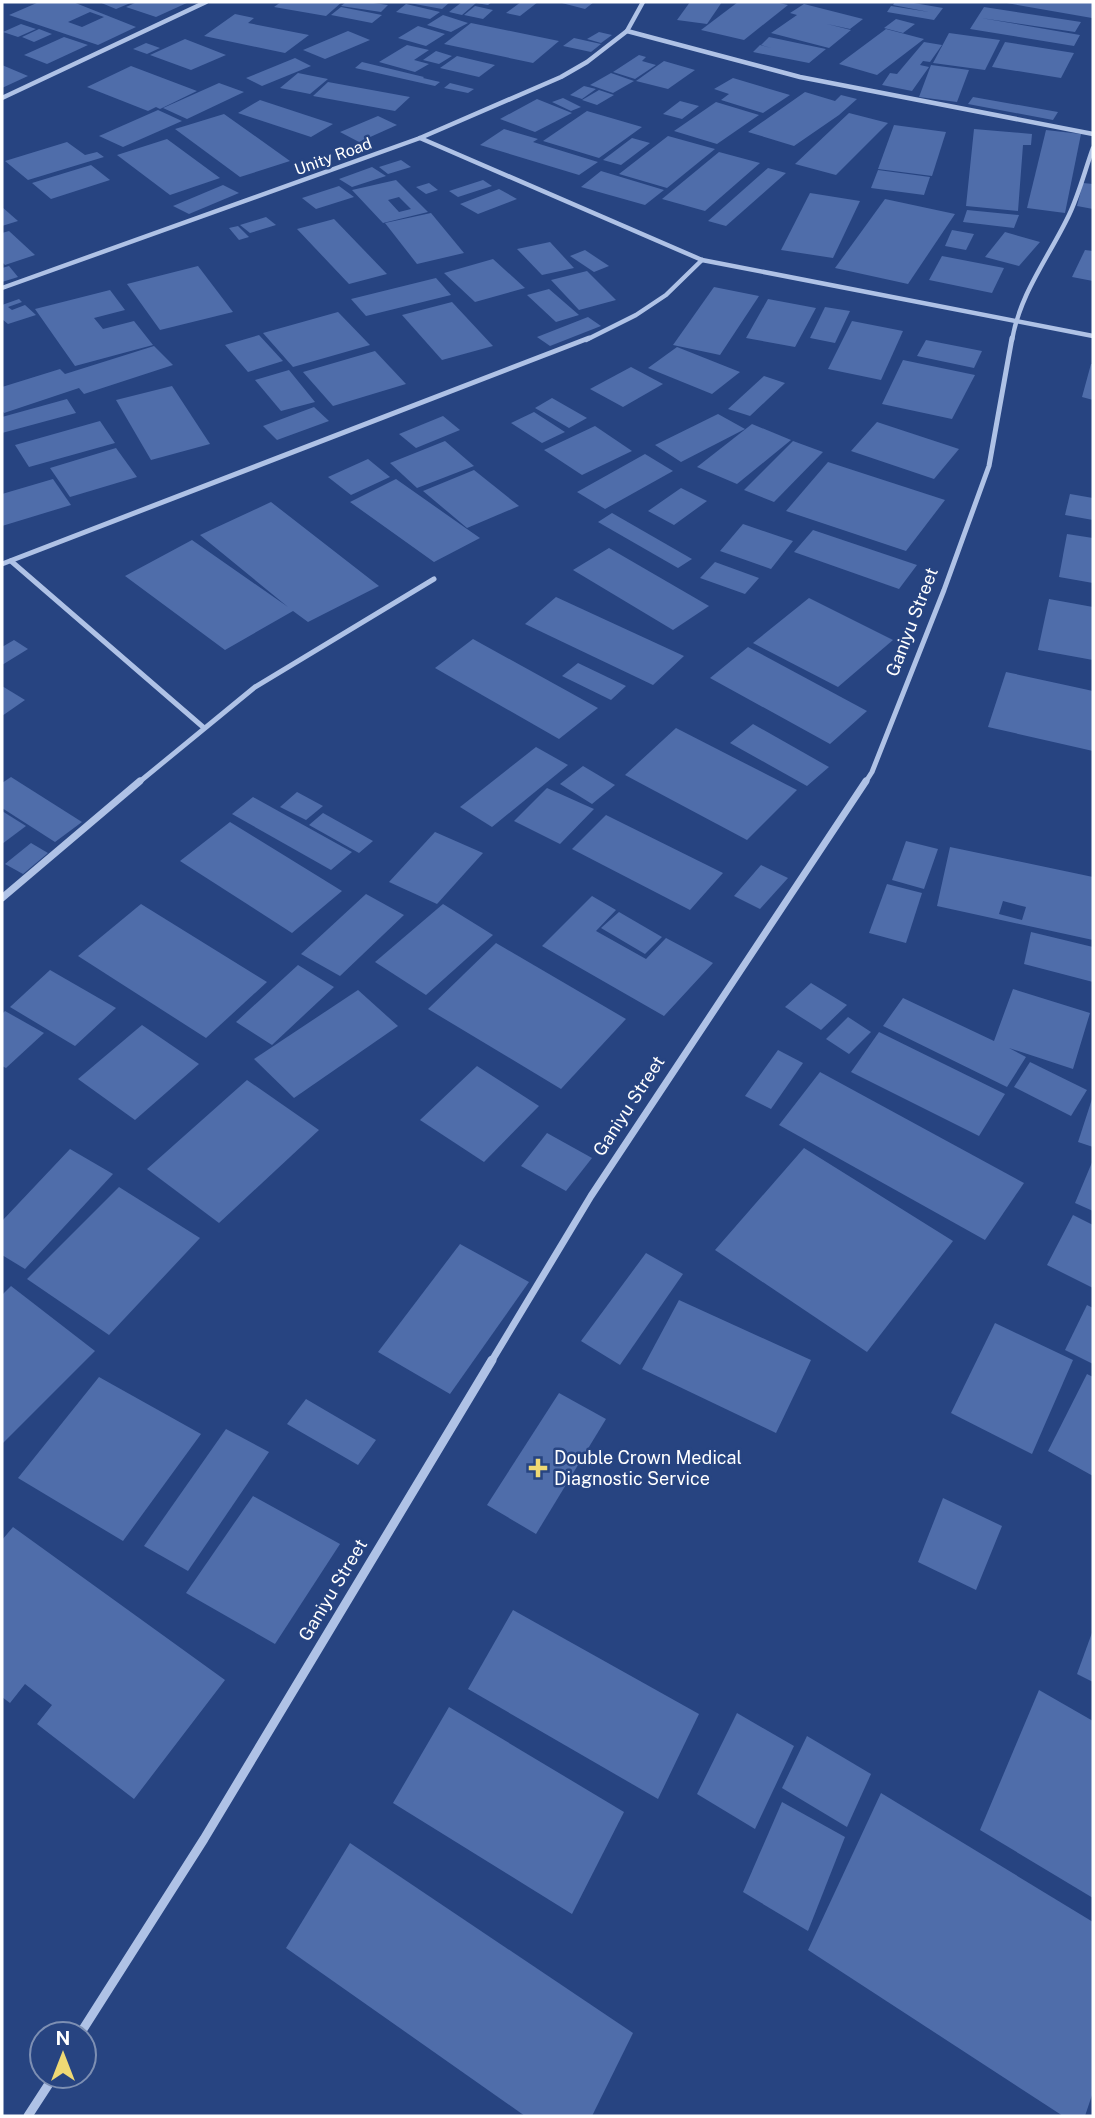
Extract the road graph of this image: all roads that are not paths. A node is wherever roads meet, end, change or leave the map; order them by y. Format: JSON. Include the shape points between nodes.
{"nodes":[{"id":1,"x":206,"y":2,"type":"edge"},
{"id":2,"x":643,"y":2,"type":"edge"},
{"id":3,"x":627,"y":31,"type":"junction"},
{"id":4,"x":2,"y":98,"type":"edge"},
{"id":5,"x":1093,"y":134,"type":"edge"},
{"id":6,"x":420,"y":138,"type":"junction"},
{"id":7,"x":1093,"y":148,"type":"edge"},
{"id":8,"x":702,"y":261,"type":"junction"},
{"id":9,"x":2,"y":288,"type":"edge"},
{"id":10,"x":1015,"y":323,"type":"junction"},
{"id":11,"x":1093,"y":337,"type":"edge"},
{"id":12,"x":11,"y":561,"type":"junction"},
{"id":13,"x":2,"y":564,"type":"edge"},
{"id":14,"x":434,"y":579,"type":"dead end"},
{"id":15,"x":203,"y":727,"type":"junction"},
{"id":16,"x":2,"y":898,"type":"edge"},
{"id":17,"x":89,"y":2020,"type":"edge"},
{"id":18,"x":45,"y":2090,"type":"edge"},
{"id":19,"x":28,"y":2116,"type":"edge"}],
"edges":[{"from":1,"to":4,"type":"street"},
{"from":2,"to":3,"type":"street","name":"Unity Road"},
{"from":3,"to":5,"type":"street","via":[[800,77]]},
{"from":3,"to":6,"type":"street","name":"Unity Road","via":[[561,77]]},
{"from":6,"to":8,"type":"street"},
{"from":6,"to":9,"type":"street","name":"Unity Road"},
{"from":7,"to":10,"type":"street","name":"Ganiyu Street","via":[[1069,215],[1029,287]]},
{"from":8,"to":10,"type":"street"},
{"from":8,"to":12,"type":"street","via":[[666,295],[583,341]]},
{"from":10,"to":11,"type":"street"},
{"from":10,"to":17,"type":"street","name":"Ganiyu Street","via":[[989,466],[872,772],[591,1196],[204,1839]]},
{"from":12,"to":13,"type":"street"},
{"from":12,"to":15,"type":"street"},
{"from":14,"to":15,"type":"street","via":[[255,688]]},
{"from":15,"to":16,"type":"street"},
{"from":18,"to":19,"type":"street"}]}
